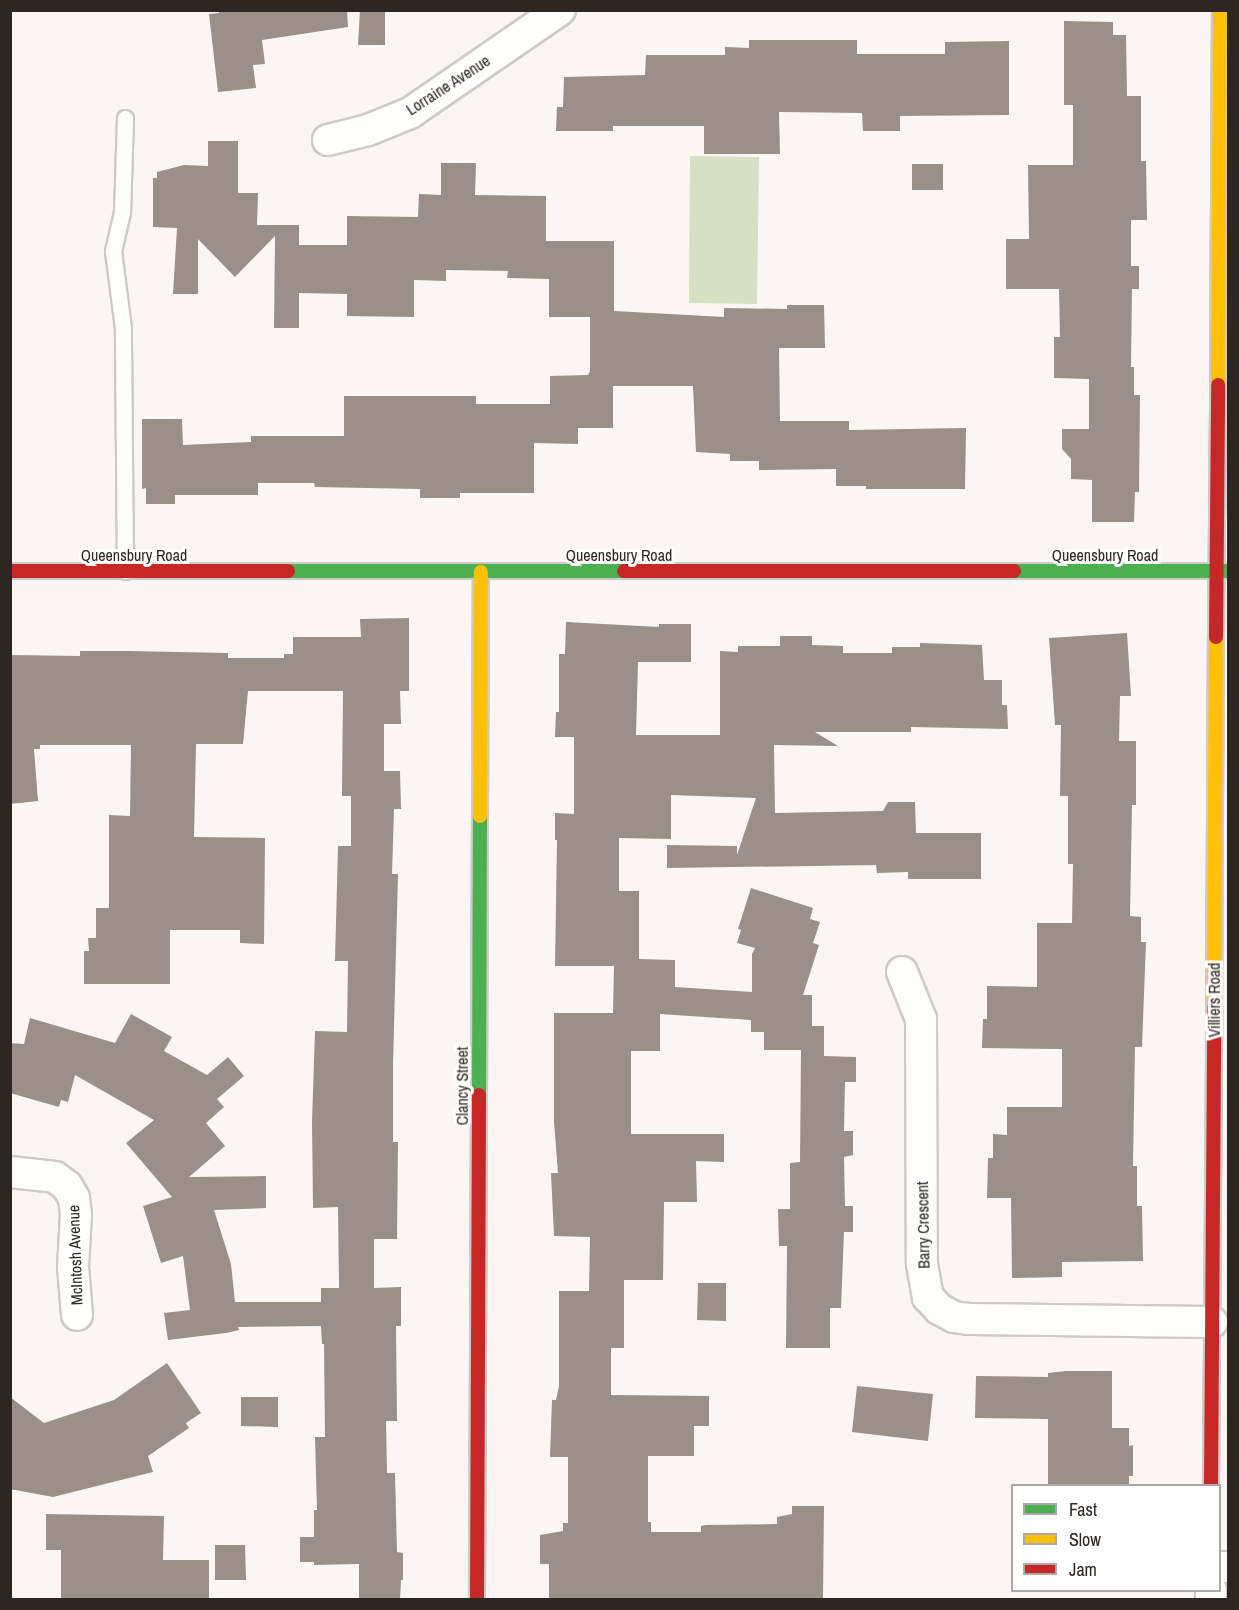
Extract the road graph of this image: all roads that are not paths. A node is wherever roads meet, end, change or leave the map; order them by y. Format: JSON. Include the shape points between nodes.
{"nodes":[{"id":1,"x":560,"y":10,"type":"edge"},
{"id":2,"x":1220,"y":10,"type":"edge"},
{"id":3,"x":125,"y":118,"type":"dead end"},
{"id":4,"x":328,"y":140,"type":"dead end"},
{"id":5,"x":10,"y":571,"type":"edge"},
{"id":6,"x":125,"y":571,"type":"junction"},
{"id":7,"x":1222,"y":571,"type":"edge"},
{"id":8,"x":481,"y":572,"type":"junction"},
{"id":9,"x":902,"y":972,"type":"dead end"},
{"id":10,"x":1221,"y":1144,"type":"edge"},
{"id":11,"x":10,"y":1172,"type":"edge"},
{"id":12,"x":77,"y":1315,"type":"dead end"},
{"id":13,"x":1212,"y":1322,"type":"junction"},
{"id":14,"x":1211,"y":1484,"type":"edge"},
{"id":15,"x":477,"y":1599,"type":"edge"}],
"edges":[{"from":1,"to":4,"type":"street","name":"Lorraine Avenue","via":[[410,112],[368,130]]},
{"from":2,"to":7,"type":"street","name":"Villiers Road"},
{"from":3,"to":6,"type":"lane","via":[[122,213],[113,251],[123,328]]},
{"from":5,"to":6,"type":"street","name":"Queensbury Road"},
{"from":6,"to":8,"type":"street","name":"Queensbury Road"},
{"from":7,"to":8,"type":"street","name":"Queensbury Road"},
{"from":7,"to":10,"type":"street","name":"Villiers Road"},
{"from":8,"to":15,"type":"street","name":"Clancy Street"},
{"from":9,"to":13,"type":"street","name":"Barry Crescent","via":[[921,1019],[922,1264],[928,1297],[939,1309],[968,1319]]},
{"from":10,"to":13,"type":"street","name":"Villiers Road"},
{"from":11,"to":12,"type":"street","name":"McIntosh Avenue","via":[[55,1177],[74,1198]]},
{"from":13,"to":14,"type":"street","name":"Villiers Road"}]}
